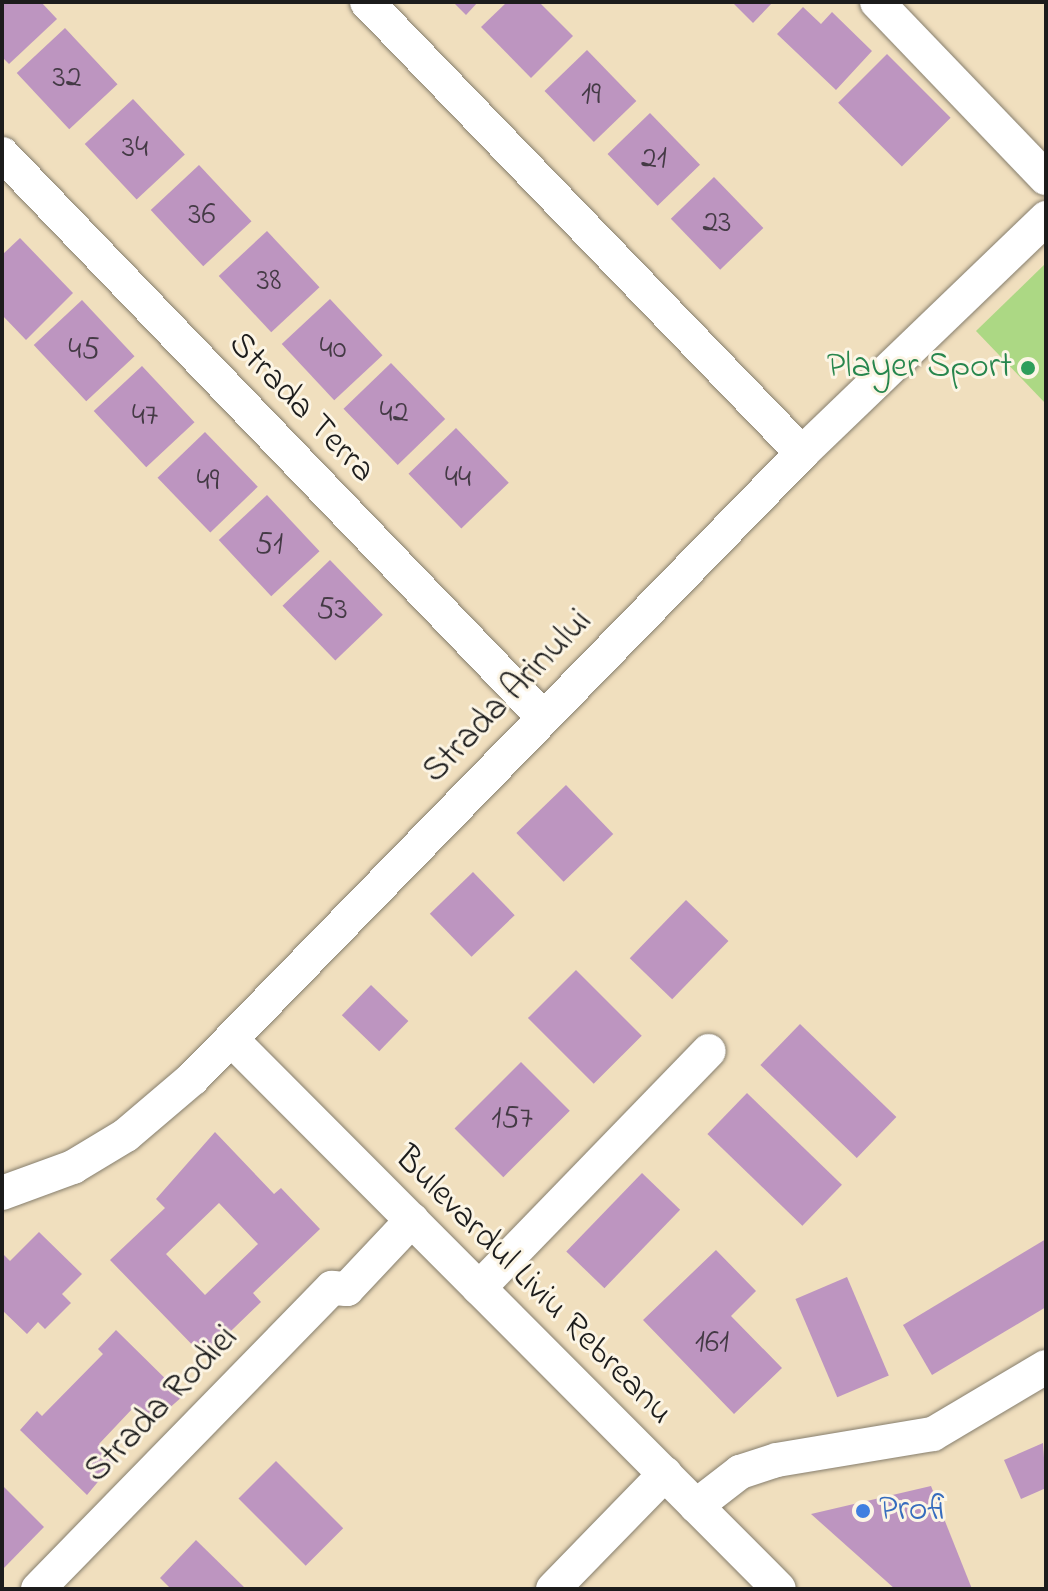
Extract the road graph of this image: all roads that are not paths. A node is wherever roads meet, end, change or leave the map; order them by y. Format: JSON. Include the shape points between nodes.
{"nodes":[{"id":1,"x":367,"y":2,"type":"edge"},
{"id":2,"x":877,"y":2,"type":"edge"},
{"id":3,"x":2,"y":154,"type":"edge"},
{"id":4,"x":1046,"y":178,"type":"edge"},
{"id":5,"x":1046,"y":218,"type":"edge"},
{"id":6,"x":802,"y":453,"type":"junction"},
{"id":7,"x":543,"y":717,"type":"junction"},
{"id":8,"x":231,"y":1039,"type":"junction"},
{"id":9,"x":709,"y":1051,"type":"dead end"},
{"id":10,"x":2,"y":1193,"type":"edge"},
{"id":11,"x":412,"y":1220,"type":"junction"},
{"id":12,"x":479,"y":1288,"type":"junction"},
{"id":13,"x":347,"y":1289,"type":"junction"},
{"id":14,"x":1046,"y":1367,"type":"edge"},
{"id":15,"x":665,"y":1474,"type":"junction"},
{"id":16,"x":696,"y":1506,"type":"junction"},
{"id":17,"x":38,"y":1589,"type":"edge"},
{"id":18,"x":71,"y":1589,"type":"edge"},
{"id":19,"x":553,"y":1589,"type":"edge"},
{"id":20,"x":779,"y":1589,"type":"edge"}],
"edges":[{"from":1,"to":6,"type":"street"},
{"from":2,"to":4,"type":"street"},
{"from":3,"to":7,"type":"street","name":"Strada Terra"},
{"from":5,"to":6,"type":"street","name":"Strada Arinului"},
{"from":6,"to":7,"type":"street","name":"Strada Arinului"},
{"from":7,"to":8,"type":"street","name":"Strada Arinului"},
{"from":8,"to":10,"type":"street","name":"Strada Arinului","via":[[126,1135],[73,1167]]},
{"from":8,"to":11,"type":"street","name":"Bulevardul Liviu Rebreanu"},
{"from":9,"to":12,"type":"street"},
{"from":11,"to":12,"type":"street","name":"Bulevardul Liviu Rebreanu"},
{"from":11,"to":13,"type":"street","name":"Strada Rodiei"},
{"from":12,"to":15,"type":"street","name":"Bulevardul Liviu Rebreanu"},
{"from":13,"to":17,"type":"street","name":"Strada Rodiei","via":[[332,1288]]},
{"from":13,"to":18,"type":"street","name":"Strada Rodiei","via":[[349,1302]]},
{"from":14,"to":16,"type":"street","via":[[933,1434],[777,1460],[740,1472]]},
{"from":15,"to":16,"type":"street","name":"Bulevardul Liviu Rebreanu"},
{"from":15,"to":19,"type":"street"},
{"from":16,"to":20,"type":"street","name":"Bulevardul Liviu Rebreanu"}]}
